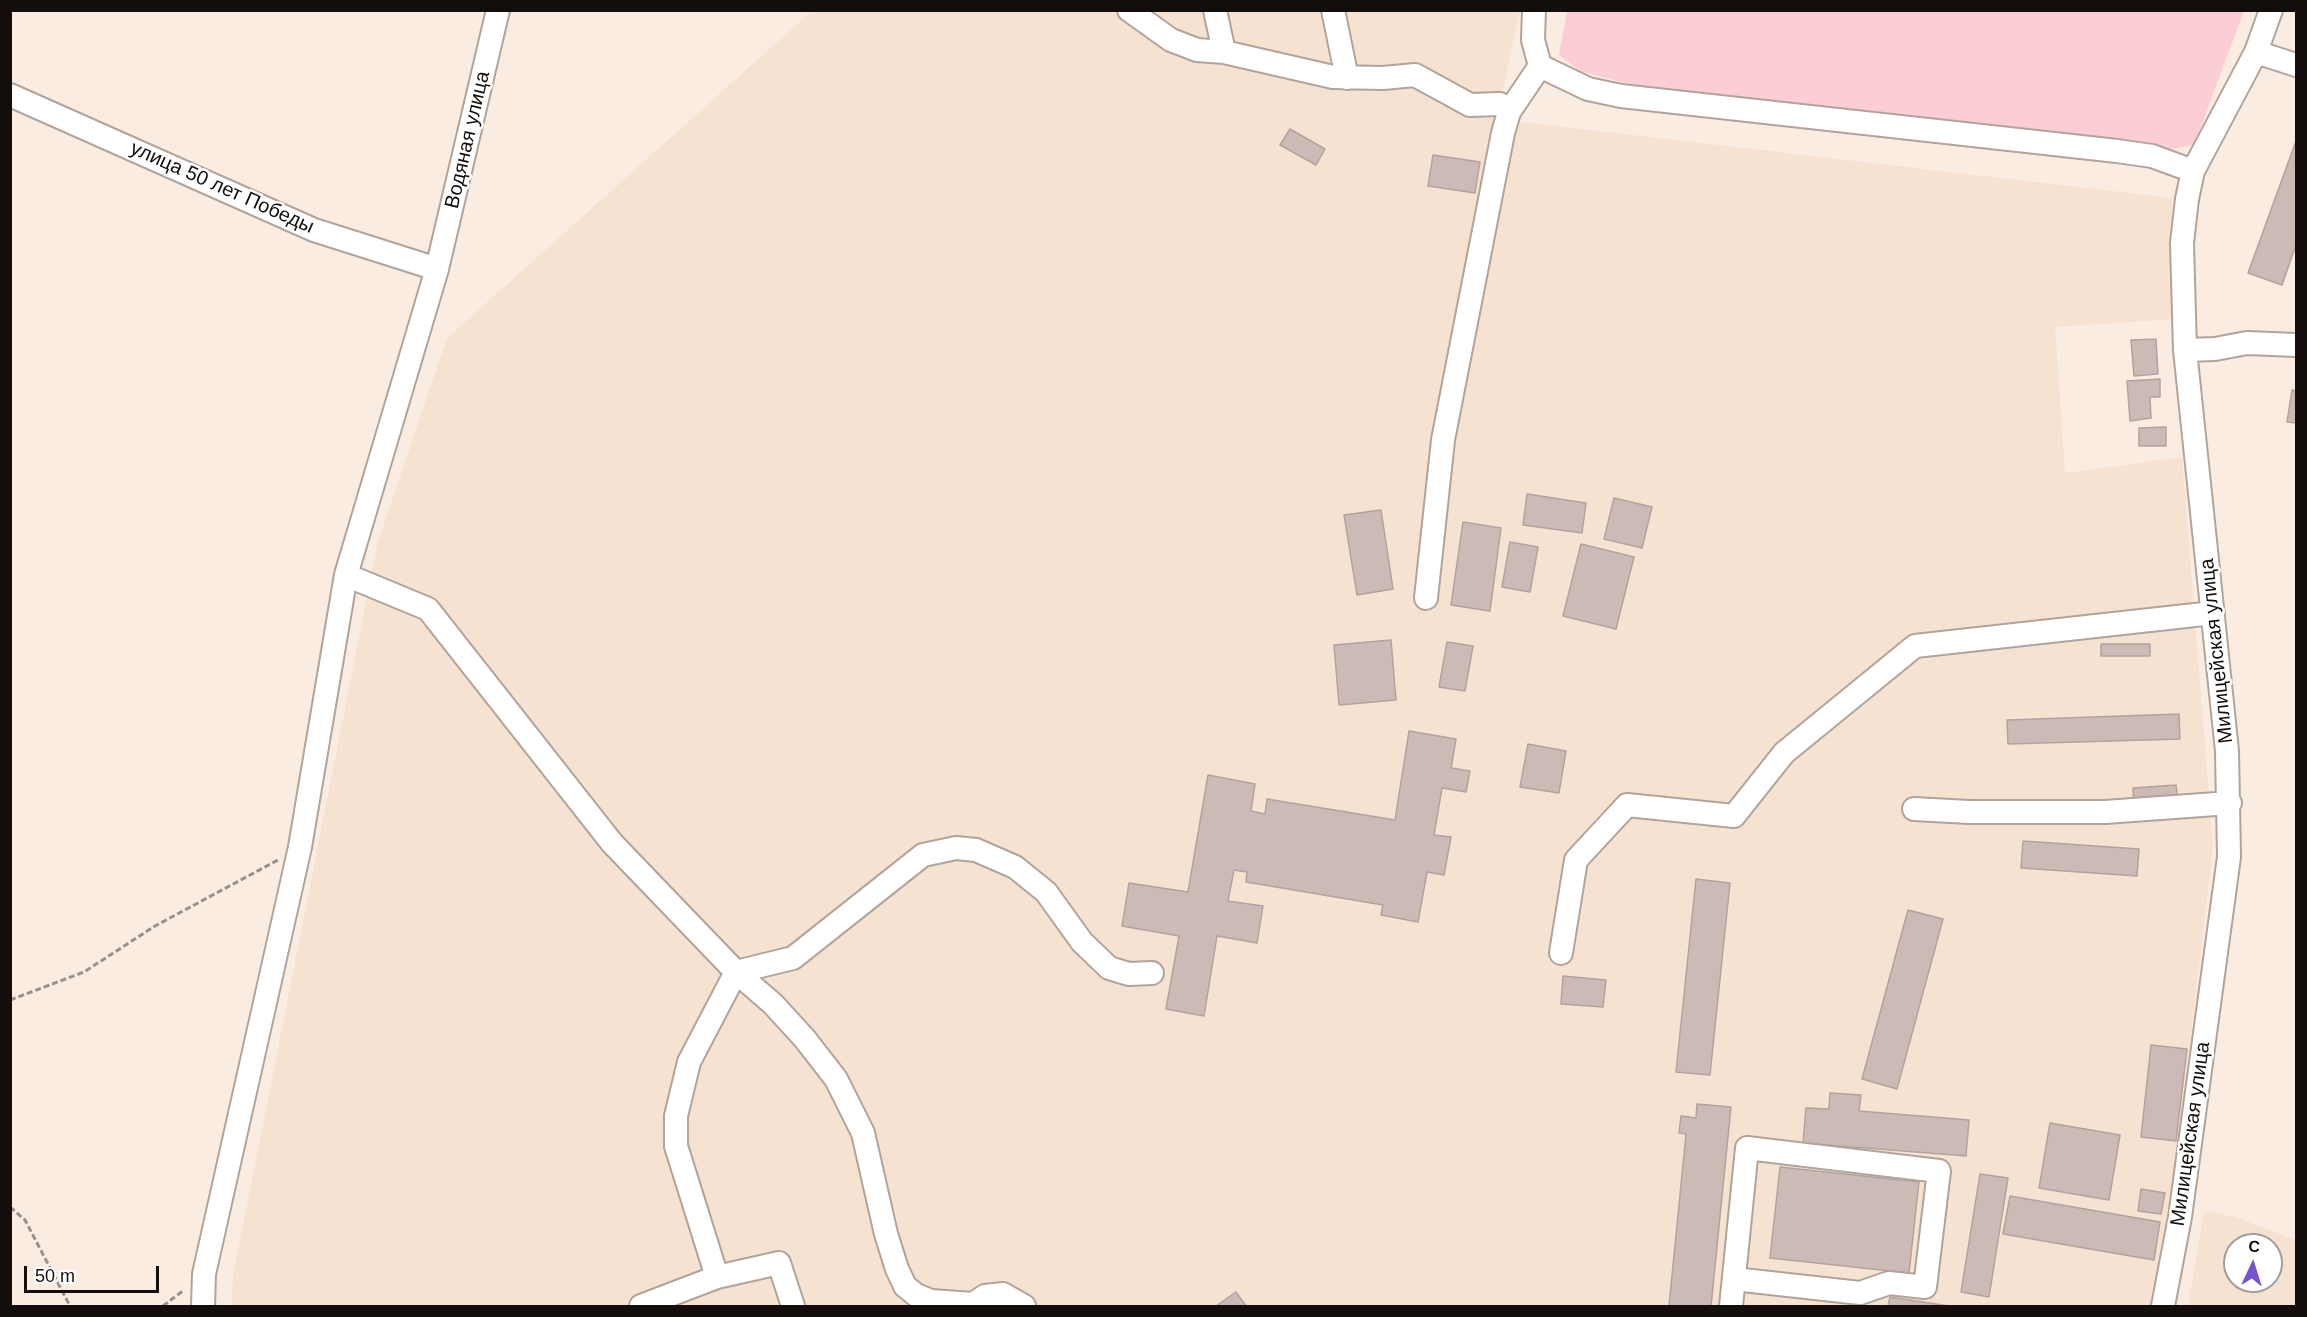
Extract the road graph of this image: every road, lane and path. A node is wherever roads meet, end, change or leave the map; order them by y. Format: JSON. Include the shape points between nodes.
{"nodes":[{"id":1,"x":498,"y":10,"type":"edge"},
{"id":2,"x":1129,"y":10,"type":"edge"},
{"id":3,"x":1215,"y":10,"type":"edge"},
{"id":4,"x":1333,"y":10,"type":"edge"},
{"id":5,"x":1534,"y":10,"type":"edge"},
{"id":6,"x":2271,"y":10,"type":"edge"},
{"id":7,"x":1224,"y":52,"type":"junction"},
{"id":8,"x":2256,"y":52,"type":"junction"},
{"id":9,"x":2296,"y":65,"type":"edge"},
{"id":10,"x":1540,"y":66,"type":"junction"},
{"id":11,"x":1347,"y":78,"type":"junction"},
{"id":12,"x":10,"y":95,"type":"edge"},
{"id":13,"x":1500,"y":104,"type":"dead end"},
{"id":14,"x":2193,"y":171,"type":"junction"},
{"id":15,"x":437,"y":269,"type":"junction"},
{"id":16,"x":2296,"y":345,"type":"edge"},
{"id":17,"x":2185,"y":350,"type":"junction"},
{"id":18,"x":346,"y":575,"type":"junction"},
{"id":19,"x":1426,"y":598,"type":"dead end"},
{"id":20,"x":2213,"y":613,"type":"junction"},
{"id":21,"x":2230,"y":803,"type":"junction"},
{"id":22,"x":1914,"y":809,"type":"dead end"},
{"id":23,"x":300,"y":847,"type":"junction"},
{"id":24,"x":1561,"y":953,"type":"dead end"},
{"id":25,"x":736,"y":972,"type":"junction"},
{"id":26,"x":1152,"y":973,"type":"dead end"},
{"id":27,"x":10,"y":1000,"type":"edge"},
{"id":28,"x":10,"y":1207,"type":"edge"},
{"id":29,"x":717,"y":1277,"type":"junction"},
{"id":30,"x":1734,"y":1279,"type":"junction"},
{"id":31,"x":70,"y":1306,"type":"edge"},
{"id":32,"x":202,"y":1306,"type":"edge"},
{"id":33,"x":641,"y":1306,"type":"edge"},
{"id":34,"x":792,"y":1306,"type":"edge"},
{"id":35,"x":1024,"y":1306,"type":"edge"},
{"id":36,"x":1731,"y":1306,"type":"edge"},
{"id":37,"x":2163,"y":1306,"type":"edge"}],
"edges":[{"from":1,"to":15,"type":"street","name":"Водяная улица"},
{"from":2,"to":7,"type":"street","via":[[1171,40],[1197,50]]},
{"from":3,"to":7,"type":"street"},
{"from":4,"to":11,"type":"street"},
{"from":5,"to":10,"type":"street","via":[[1533,40]]},
{"from":6,"to":8,"type":"street","name":"Милицейская улица"},
{"from":7,"to":11,"type":"street"},
{"from":8,"to":9,"type":"street"},
{"from":8,"to":14,"type":"street","name":"Милицейская улица"},
{"from":10,"to":14,"type":"street","via":[[1588,89],[1621,96],[2117,151],[2152,156]]},
{"from":10,"to":19,"type":"street","via":[[1509,112],[1503,133],[1443,440]]},
{"from":11,"to":13,"type":"street","via":[[1415,75],[1470,105]]},
{"from":12,"to":15,"type":"street","name":"улица 50 лет Победы","via":[[314,230]]},
{"from":14,"to":17,"type":"street","name":"Милицейская улица","via":[[2182,243]]},
{"from":15,"to":18,"type":"street","name":"Водяная улица"},
{"from":16,"to":17,"type":"street","via":[[2247,344]]},
{"from":17,"to":20,"type":"street","name":"Милицейская улица"},
{"from":18,"to":23,"type":"street","name":"Водяная улица"},
{"from":18,"to":25,"type":"street","via":[[428,609],[612,843]]},
{"from":20,"to":21,"type":"street","name":"Милицейская улица"},
{"from":20,"to":24,"type":"street","via":[[1915,646],[1784,753],[1734,816],[1627,805],[1576,860]]},
{"from":21,"to":22,"type":"street","via":[[2105,812]]},
{"from":21,"to":37,"type":"street","name":"Милицейская улица","via":[[2222,919],[2180,1217]]},
{"from":23,"to":27,"type":"path","via":[[155,926],[84,972]]},
{"from":23,"to":32,"type":"street","name":"Водяная улица","via":[[204,1274]]},
{"from":25,"to":26,"type":"street","via":[[793,958],[923,855],[956,848],[976,850],[1016,867],[1046,892],[1082,942],[1109,968],[1128,974]]},
{"from":25,"to":29,"type":"street","via":[[689,1062],[676,1116],[676,1146]]},
{"from":25,"to":35,"type":"street","via":[[773,1004],[836,1079],[863,1133],[886,1234],[905,1286],[931,1301],[973,1304],[985,1296],[1003,1294]]},
{"from":28,"to":31,"type":"path","via":[[25,1221]]},
{"from":29,"to":33,"type":"street"},
{"from":29,"to":34,"type":"street","via":[[779,1263]]},
{"from":30,"to":30,"type":"street","via":[[1747,1148],[1939,1171],[1925,1287],[1889,1282],[1860,1293]]},
{"from":30,"to":36,"type":"street"}]}
